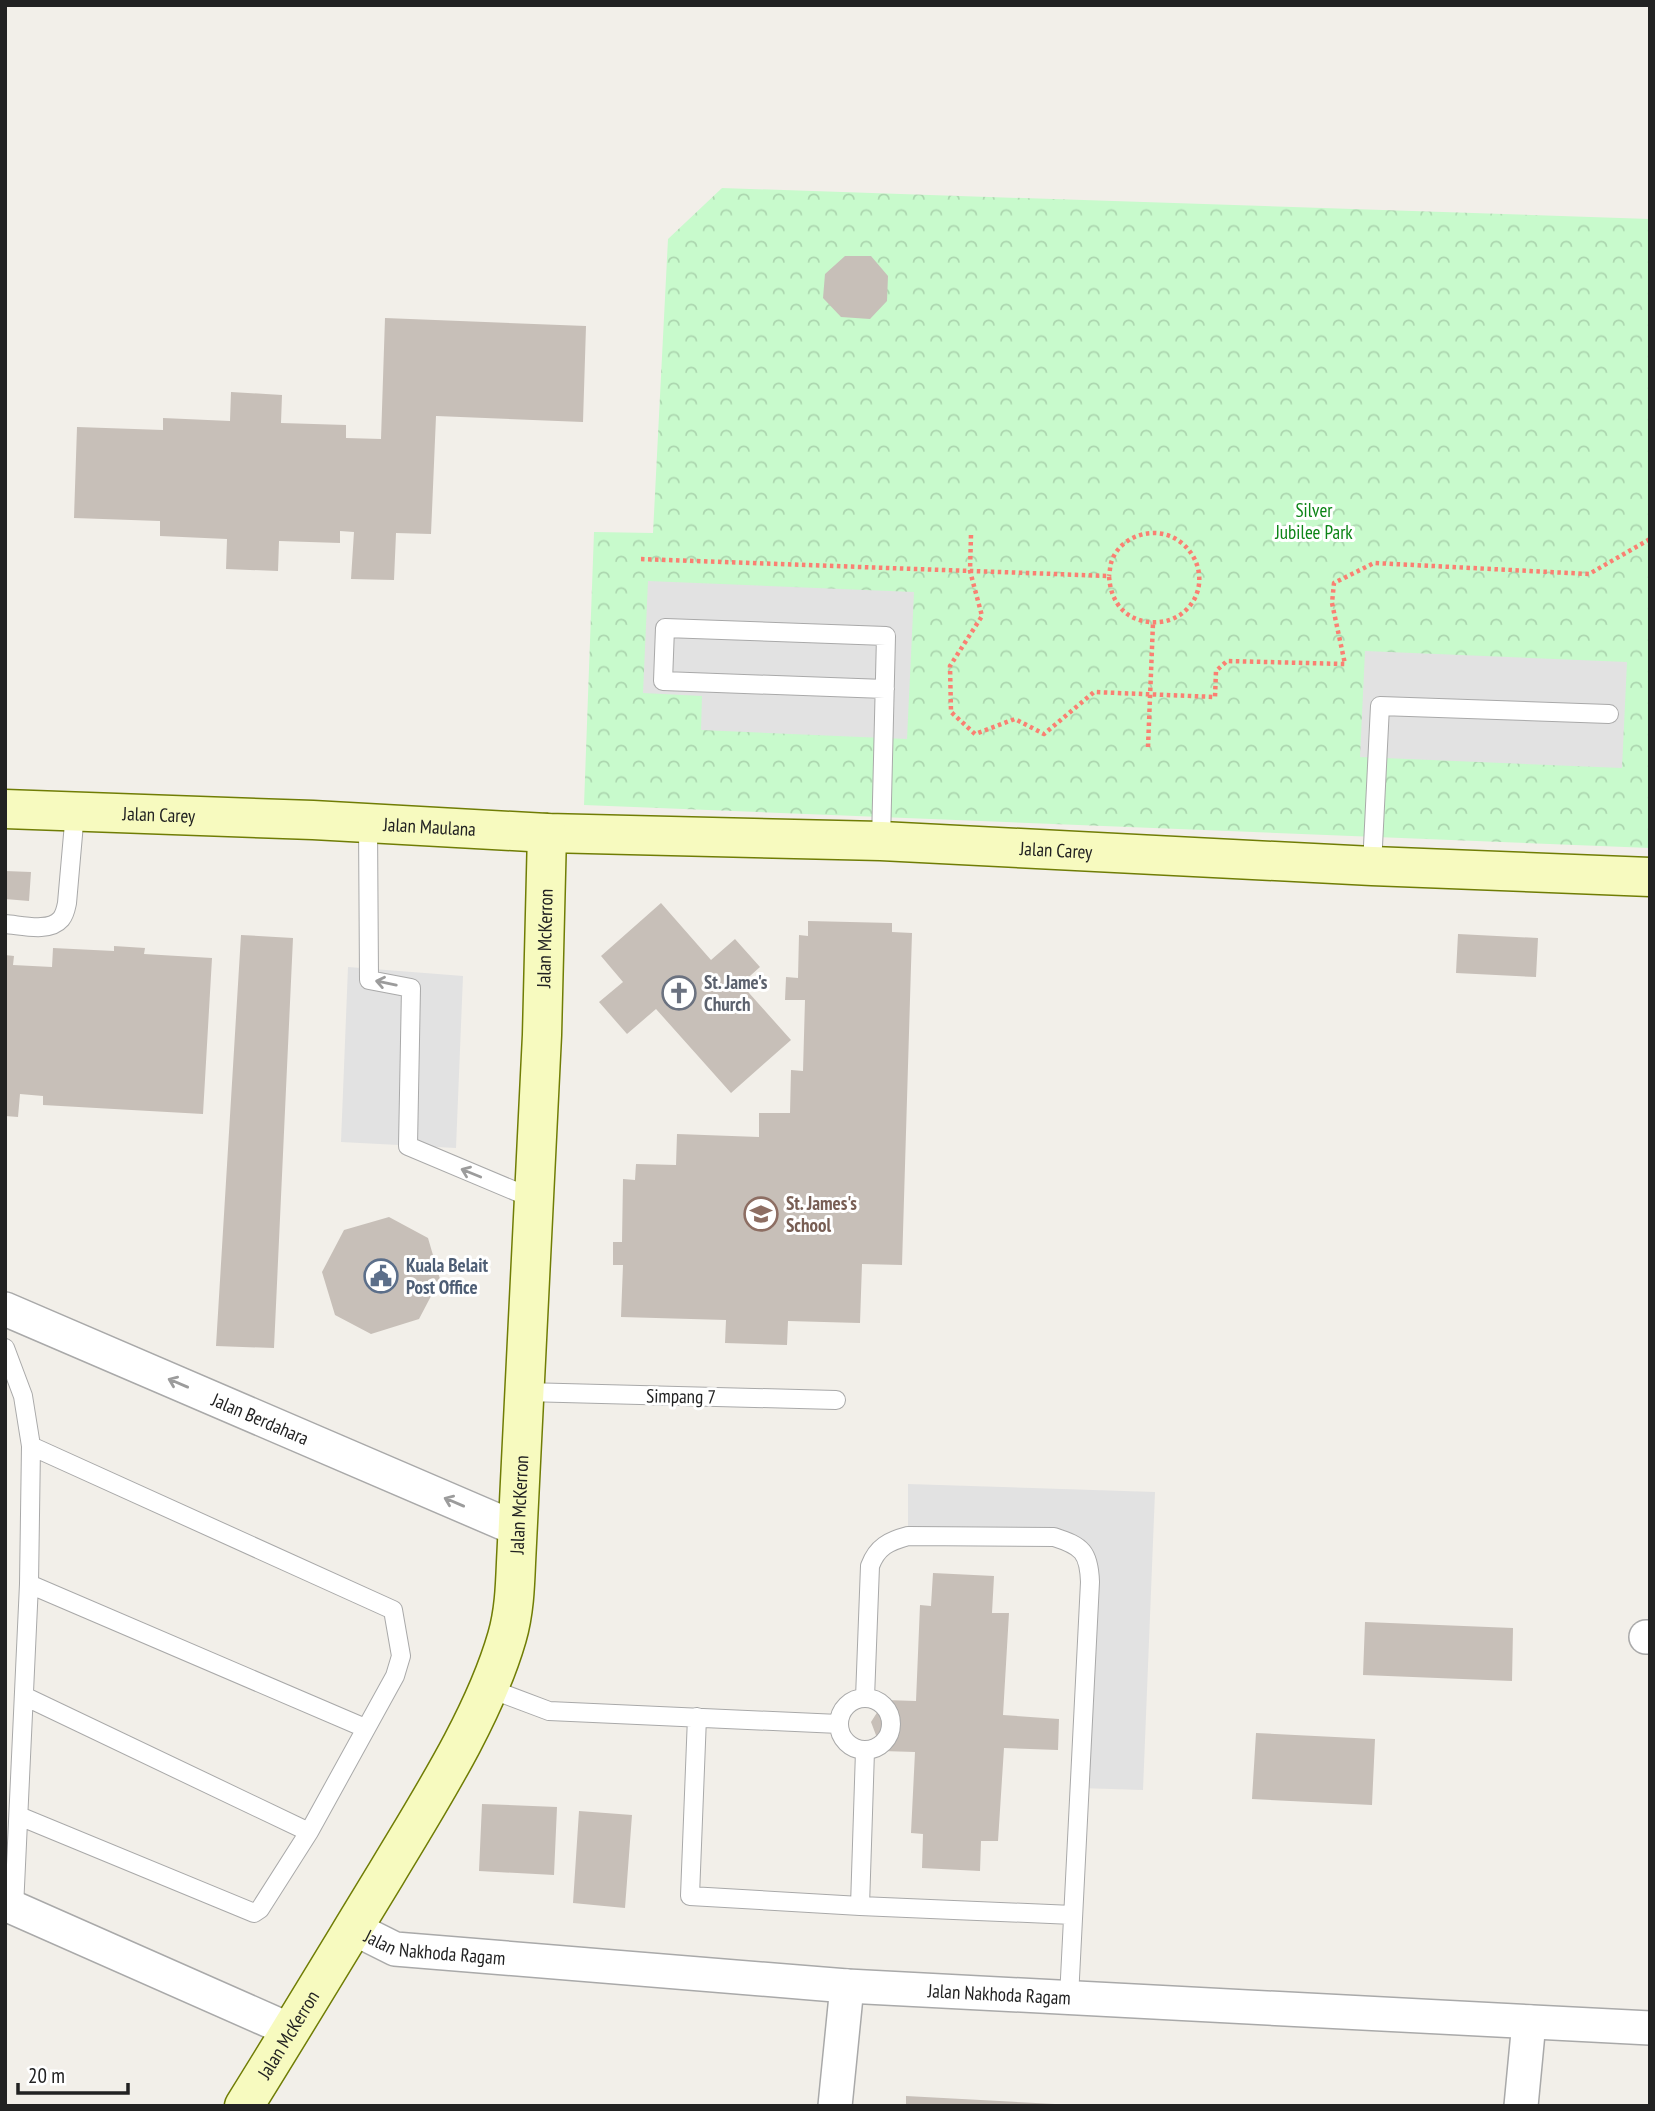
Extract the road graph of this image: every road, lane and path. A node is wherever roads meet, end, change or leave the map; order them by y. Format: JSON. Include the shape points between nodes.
{"nodes":[{"id":1,"x":971,"y":535,"type":"dead end"},
{"id":2,"x":1650,"y":539,"type":"edge"},
{"id":3,"x":642,"y":559,"type":"dead end"},
{"id":4,"x":971,"y":571,"type":"junction"},
{"id":5,"x":1109,"y":576,"type":"junction"},
{"id":6,"x":1153,"y":623,"type":"junction"},
{"id":7,"x":885,"y":690,"type":"junction"},
{"id":8,"x":1150,"y":694,"type":"junction"},
{"id":9,"x":1609,"y":714,"type":"dead end"},
{"id":10,"x":1149,"y":747,"type":"dead end"},
{"id":11,"x":5,"y":809,"type":"edge"},
{"id":12,"x":75,"y":812,"type":"junction"},
{"id":13,"x":313,"y":820,"type":"joint"},
{"id":14,"x":368,"y":823,"type":"junction"},
{"id":15,"x":547,"y":833,"type":"junction"},
{"id":16,"x":881,"y":841,"type":"junction"},
{"id":17,"x":1372,"y":866,"type":"junction"},
{"id":18,"x":1650,"y":877,"type":"edge"},
{"id":19,"x":5,"y":924,"type":"edge"},
{"id":20,"x":534,"y":1199,"type":"junction"},
{"id":21,"x":5,"y":1309,"type":"edge"},
{"id":22,"x":5,"y":1348,"type":"edge"},
{"id":23,"x":525,"y":1392,"type":"junction"},
{"id":24,"x":836,"y":1400,"type":"dead end"},
{"id":25,"x":31,"y":1446,"type":"junction"},
{"id":26,"x":517,"y":1529,"type":"junction"},
{"id":27,"x":29,"y":1584,"type":"junction"},
{"id":28,"x":488,"y":1688,"type":"junction"},
{"id":29,"x":24,"y":1696,"type":"junction"},
{"id":30,"x":866,"y":1698,"type":"junction"},
{"id":31,"x":697,"y":1717,"type":"junction"},
{"id":32,"x":839,"y":1724,"type":"junction"},
{"id":33,"x":365,"y":1728,"type":"junction"},
{"id":34,"x":865,"y":1751,"type":"junction"},
{"id":35,"x":19,"y":1815,"type":"junction"},
{"id":36,"x":309,"y":1832,"type":"junction"},
{"id":37,"x":10,"y":1906,"type":"edge"},
{"id":38,"x":860,"y":1906,"type":"junction"},
{"id":39,"x":1073,"y":1915,"type":"junction"},
{"id":40,"x":353,"y":1928,"type":"junction"},
{"id":41,"x":847,"y":1986,"type":"junction"},
{"id":42,"x":1069,"y":1998,"type":"junction"},
{"id":43,"x":1529,"y":2022,"type":"junction"},
{"id":44,"x":1650,"y":2028,"type":"edge"},
{"id":45,"x":290,"y":2030,"type":"junction"},
{"id":46,"x":244,"y":2106,"type":"edge"},
{"id":47,"x":835,"y":2106,"type":"edge"},
{"id":48,"x":1521,"y":2106,"type":"edge"}],
"edges":[{"from":1,"to":4,"type":"path"},
{"from":2,"to":8,"type":"path","via":[[1588,574],[1374,563],[1334,583],[1332,603],[1345,664],[1227,661],[1216,671],[1215,697]]},
{"from":3,"to":4,"type":"path"},
{"from":4,"to":5,"type":"path"},
{"from":4,"to":8,"type":"path","via":[[982,616],[950,666],[951,712],[975,734],[1015,719],[1044,734],[1094,692]]},
{"from":5,"to":6,"type":"path","via":[[1111,594],[1121,609],[1135,619]]},
{"from":5,"to":6,"type":"path","via":[[1112,559],[1123,544],[1138,535],[1155,532],[1187,547],[1197,562],[1196,596],[1185,611]]},
{"from":6,"to":8,"type":"path"},
{"from":7,"to":7,"type":"lane","via":[[886,636],[664,628],[663,681]]},
{"from":7,"to":16,"type":"lane"},
{"from":8,"to":10,"type":"path"},
{"from":9,"to":17,"type":"lane","via":[[1380,706]]},
{"from":11,"to":12,"type":"main road","name":"Jalan Carey"},
{"from":12,"to":13,"type":"main road","name":"Jalan Carey"},
{"from":12,"to":19,"type":"lane","via":[[63,917],[44,927]]},
{"from":13,"to":14,"type":"main road","name":"Jalan Maulana"},
{"from":14,"to":15,"type":"main road","name":"Jalan Maulana"},
{"from":20,"to":14,"type":"lane","one_way":true,"via":[[408,1146],[411,988],[369,980]]},
{"from":15,"to":16,"type":"main road","name":"Jalan Carey"},
{"from":15,"to":20,"type":"main road","name":"Jalan McKerron"},
{"from":16,"to":17,"type":"main road","name":"Jalan Carey"},
{"from":17,"to":18,"type":"main road","name":"Jalan Carey"},
{"from":20,"to":23,"type":"main road","name":"Jalan McKerron"},
{"from":26,"to":21,"type":"street","name":"Jalan Berdahara","one_way":true},
{"from":22,"to":25,"type":"lane","via":[[23,1396]]},
{"from":23,"to":24,"type":"lane","name":"Simpang 7"},
{"from":23,"to":26,"type":"main road","name":"Jalan McKerron"},
{"from":25,"to":27,"type":"lane"},
{"from":25,"to":33,"type":"lane","via":[[393,1610],[401,1656],[395,1676]]},
{"from":26,"to":28,"type":"main road","name":"Jalan McKerron","via":[[512,1618]]},
{"from":27,"to":29,"type":"lane"},
{"from":27,"to":33,"type":"lane"},
{"from":28,"to":31,"type":"lane","via":[[549,1711]]},
{"from":28,"to":40,"type":"main road","name":"Jalan McKerron","via":[[443,1776]]},
{"from":29,"to":35,"type":"lane"},
{"from":29,"to":36,"type":"lane"},
{"from":30,"to":32,"type":"lane","via":[[850,1703]]},
{"from":30,"to":34,"type":"lane","via":[[889,1712],[892,1729],[883,1745]]},
{"from":30,"to":39,"type":"lane","via":[[870,1566],[880,1547],[908,1536],[1054,1537],[1083,1551],[1090,1582]]},
{"from":31,"to":32,"type":"lane"},
{"from":31,"to":38,"type":"lane","via":[[690,1896]]},
{"from":32,"to":34,"type":"lane","via":[[850,1746]]},
{"from":33,"to":36,"type":"lane"},
{"from":34,"to":38,"type":"lane"},
{"from":35,"to":36,"type":"lane","via":[[254,1913]]},
{"from":35,"to":37,"type":"lane"},
{"from":37,"to":45,"type":"street"},
{"from":38,"to":39,"type":"lane"},
{"from":39,"to":42,"type":"lane"},
{"from":40,"to":41,"type":"street","name":"Jalan Nakhoda Ragam","via":[[395,1949]]},
{"from":40,"to":45,"type":"main road","name":"Jalan McKerron"},
{"from":41,"to":42,"type":"street","name":"Jalan Nakhoda Ragam"},
{"from":41,"to":47,"type":"street"},
{"from":42,"to":43,"type":"street","name":"Jalan Nakhoda Ragam"},
{"from":43,"to":44,"type":"street","name":"Jalan Nakhoda Ragam"},
{"from":43,"to":48,"type":"street"},
{"from":45,"to":46,"type":"main road","name":"Jalan McKerron"}]}
